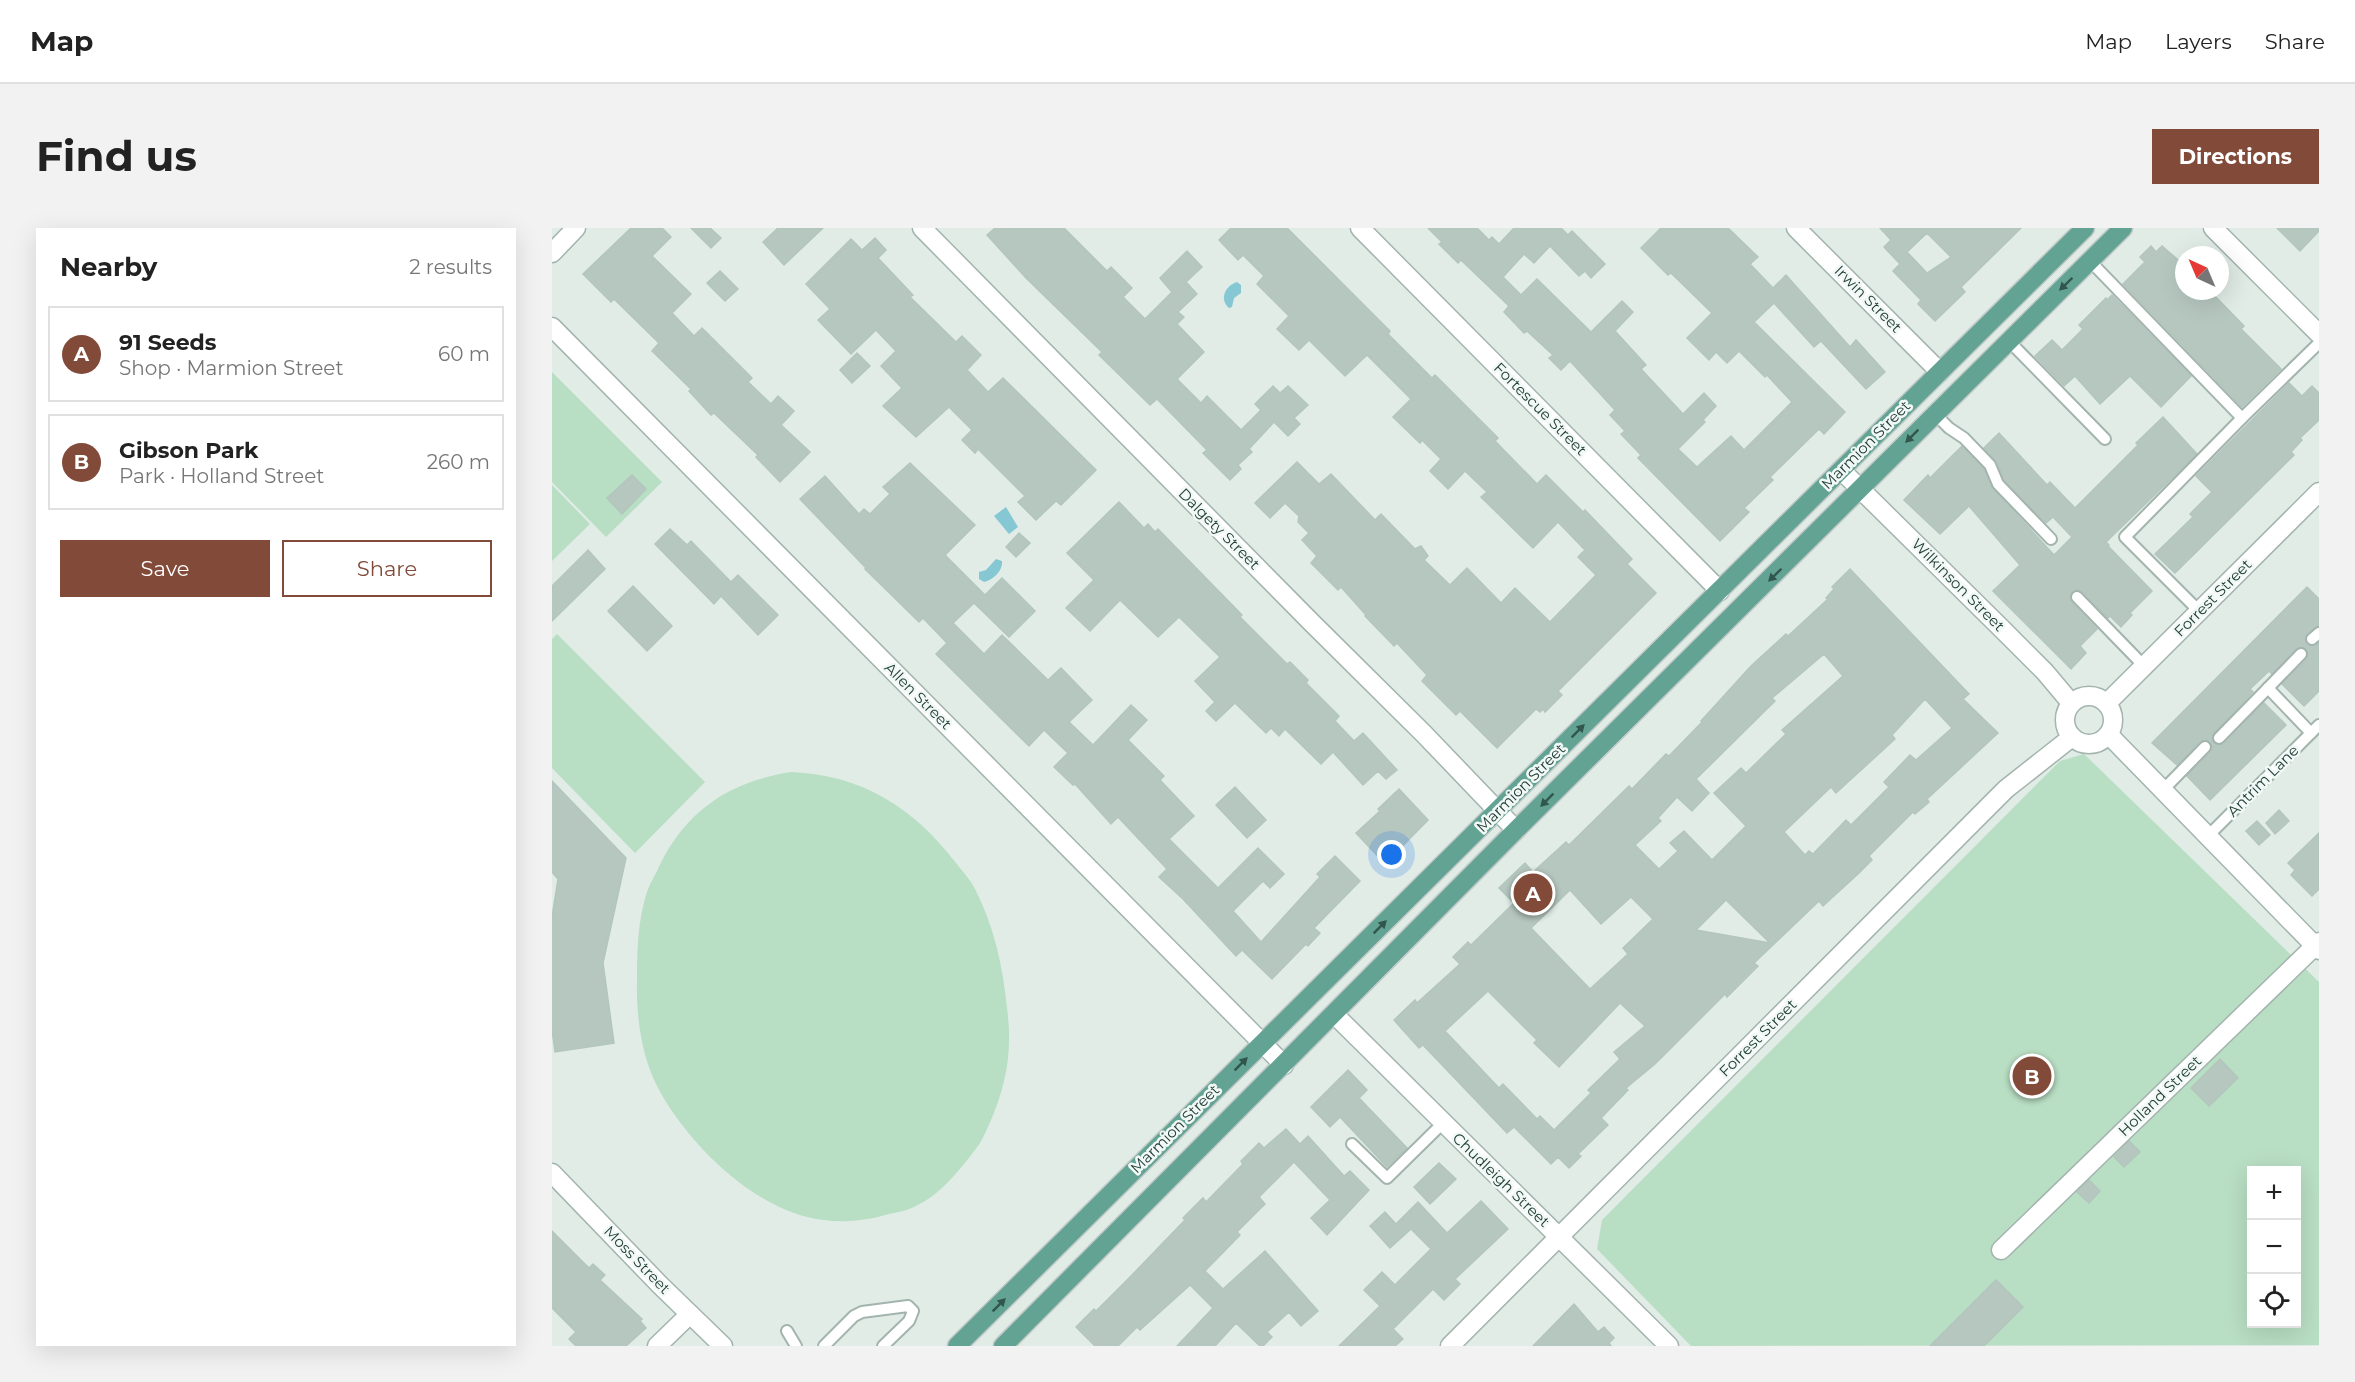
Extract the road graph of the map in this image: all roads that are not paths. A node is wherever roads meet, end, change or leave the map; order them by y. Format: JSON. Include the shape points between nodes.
{"nodes":[{"id":1,"x":576,"y":228,"type":"edge"},
{"id":2,"x":922,"y":228,"type":"edge"},
{"id":3,"x":1360,"y":228,"type":"edge"},
{"id":4,"x":1796,"y":228,"type":"edge"},
{"id":5,"x":2085,"y":228,"type":"edge"},
{"id":6,"x":2122,"y":228,"type":"edge"},
{"id":7,"x":2213,"y":228,"type":"edge"},
{"id":8,"x":552,"y":253,"type":"edge"},
{"id":9,"x":2090,"y":261,"type":"junction"},
{"id":10,"x":552,"y":327,"type":"edge"},
{"id":11,"x":2319,"y":334,"type":"edge"},
{"id":12,"x":2008,"y":340,"type":"junction"},
{"id":13,"x":2319,"y":343,"type":"edge"},
{"id":14,"x":1940,"y":372,"type":"junction"},
{"id":15,"x":1935,"y":414,"type":"junction"},
{"id":16,"x":2242,"y":418,"type":"junction"},
{"id":17,"x":2105,"y":439,"type":"dead end"},
{"id":18,"x":1841,"y":470,"type":"junction"},
{"id":19,"x":1861,"y":488,"type":"junction"},
{"id":20,"x":2319,"y":492,"type":"edge"},
{"id":21,"x":2051,"y":539,"type":"dead end"},
{"id":22,"x":1720,"y":591,"type":"junction"},
{"id":23,"x":2077,"y":597,"type":"dead end"},
{"id":24,"x":2200,"y":612,"type":"junction"},
{"id":25,"x":2301,"y":654,"type":"dead end"},
{"id":26,"x":2144,"y":666,"type":"junction"},
{"id":27,"x":2268,"y":688,"type":"junction"},
{"id":28,"x":2107,"y":703,"type":"junction"},
{"id":29,"x":2071,"y":704,"type":"junction"},
{"id":30,"x":2315,"y":729,"type":"edge"},
{"id":31,"x":2109,"y":735,"type":"junction"},
{"id":32,"x":2072,"y":737,"type":"junction"},
{"id":33,"x":2219,"y":738,"type":"dead end"},
{"id":34,"x":2205,"y":747,"type":"dead end"},
{"id":35,"x":2162,"y":791,"type":"junction"},
{"id":36,"x":1499,"y":810,"type":"junction"},
{"id":37,"x":1516,"y":830,"type":"junction"},
{"id":38,"x":2207,"y":837,"type":"junction"},
{"id":39,"x":2318,"y":946,"type":"edge"},
{"id":40,"x":1334,"y":1014,"type":"junction"},
{"id":41,"x":1262,"y":1043,"type":"junction"},
{"id":42,"x":1284,"y":1065,"type":"junction"},
{"id":43,"x":1443,"y":1123,"type":"junction"},
{"id":44,"x":1352,"y":1144,"type":"dead end"},
{"id":45,"x":552,"y":1173,"type":"edge"},
{"id":46,"x":552,"y":1189,"type":"edge"},
{"id":47,"x":1559,"y":1237,"type":"junction"},
{"id":48,"x":2001,"y":1250,"type":"dead end"},
{"id":49,"x":686,"y":1318,"type":"junction"},
{"id":50,"x":788,"y":1331,"type":"dead end"},
{"id":51,"x":657,"y":1346,"type":"edge"},
{"id":52,"x":708,"y":1346,"type":"edge"},
{"id":53,"x":723,"y":1346,"type":"edge"},
{"id":54,"x":796,"y":1346,"type":"edge"},
{"id":55,"x":824,"y":1346,"type":"edge"},
{"id":56,"x":883,"y":1346,"type":"edge"},
{"id":57,"x":957,"y":1346,"type":"edge"},
{"id":58,"x":1003,"y":1346,"type":"edge"},
{"id":59,"x":1450,"y":1346,"type":"edge"},
{"id":60,"x":1669,"y":1346,"type":"edge"}],
"edges":[{"from":1,"to":8,"type":"street"},
{"from":2,"to":36,"type":"street","name":"Dalgety Street"},
{"from":3,"to":22,"type":"street","name":"Fortescue Street"},
{"from":4,"to":14,"type":"street","name":"Irwin Street"},
{"from":5,"to":14,"type":"main road","name":"Marmion Street"},
{"from":6,"to":9,"type":"main road","name":"Marmion Street"},
{"from":7,"to":11,"type":"street"},
{"from":9,"to":12,"type":"main road","name":"Marmion Street","one_way":true},
{"from":9,"to":16,"type":"lane"},
{"from":10,"to":41,"type":"street","name":"Allen Street"},
{"from":12,"to":15,"type":"main road","name":"Marmion Street"},
{"from":12,"to":17,"type":"lane"},
{"from":13,"to":16,"type":"lane"},
{"from":14,"to":18,"type":"main road","name":"Marmion Street"},
{"from":15,"to":19,"type":"main road","name":"Marmion Street","one_way":true},
{"from":15,"to":21,"type":"lane","via":[[1990,465],[1998,484]]},
{"from":16,"to":24,"type":"lane","via":[[2125,537]]},
{"from":18,"to":19,"type":"street","name":"Wilkinson Street"},
{"from":18,"to":22,"type":"main road","name":"Marmion Street"},
{"from":19,"to":29,"type":"street","name":"Wilkinson Street","via":[[2045,672]]},
{"from":19,"to":37,"type":"main road","name":"Marmion Street","one_way":true},
{"from":20,"to":24,"type":"street","name":"Forrest Street"},
{"from":36,"to":22,"type":"main road","name":"Marmion Street","one_way":true},
{"from":23,"to":26,"type":"lane"},
{"from":24,"to":26,"type":"street","name":"Forrest Street"},
{"from":25,"to":27,"type":"lane"},
{"from":26,"to":28,"type":"street","name":"Forrest Street"},
{"from":27,"to":30,"type":"lane"},
{"from":27,"to":33,"type":"lane"},
{"from":28,"to":29,"type":"street","via":[[2084,696]]},
{"from":28,"to":31,"type":"street","via":[[2114,718]]},
{"from":29,"to":32,"type":"street","via":[[2065,724]]},
{"from":30,"to":38,"type":"lane","name":"Antrim Lane"},
{"from":31,"to":32,"type":"street","via":[[2092,744]]},
{"from":31,"to":35,"type":"street"},
{"from":32,"to":47,"type":"street","name":"Forrest Street","via":[[2006,789]]},
{"from":34,"to":35,"type":"lane"},
{"from":35,"to":38,"type":"street"},
{"from":36,"to":37,"type":"street","name":"Dalgety Street"},
{"from":41,"to":36,"type":"main road","name":"Marmion Street","one_way":true},
{"from":37,"to":40,"type":"main road","name":"Marmion Street"},
{"from":38,"to":39,"type":"street"},
{"from":39,"to":48,"type":"street","name":"Holland Street"},
{"from":40,"to":42,"type":"main road","name":"Marmion Street"},
{"from":40,"to":43,"type":"street","name":"Chudleigh Street"},
{"from":41,"to":42,"type":"street","name":"Allen Street"},
{"from":57,"to":41,"type":"main road","name":"Marmion Street","one_way":true},
{"from":42,"to":58,"type":"main road","name":"Marmion Street"},
{"from":43,"to":44,"type":"lane","via":[[1387,1178]]},
{"from":43,"to":47,"type":"street","name":"Chudleigh Street"},
{"from":45,"to":49,"type":"street","name":"Moss Street"},
{"from":46,"to":49,"type":"street","name":"Moss Street"},
{"from":47,"to":59,"type":"street","name":"Forrest Street"},
{"from":47,"to":60,"type":"street","name":"Chudleigh Street"},
{"from":49,"to":51,"type":"street"},
{"from":49,"to":52,"type":"street","name":"Moss Street"},
{"from":49,"to":53,"type":"street","name":"Moss Street"},
{"from":50,"to":54,"type":"lane"},
{"from":55,"to":56,"type":"lane","via":[[862,1312],[908,1306],[913,1311],[909,1321]]}]}
